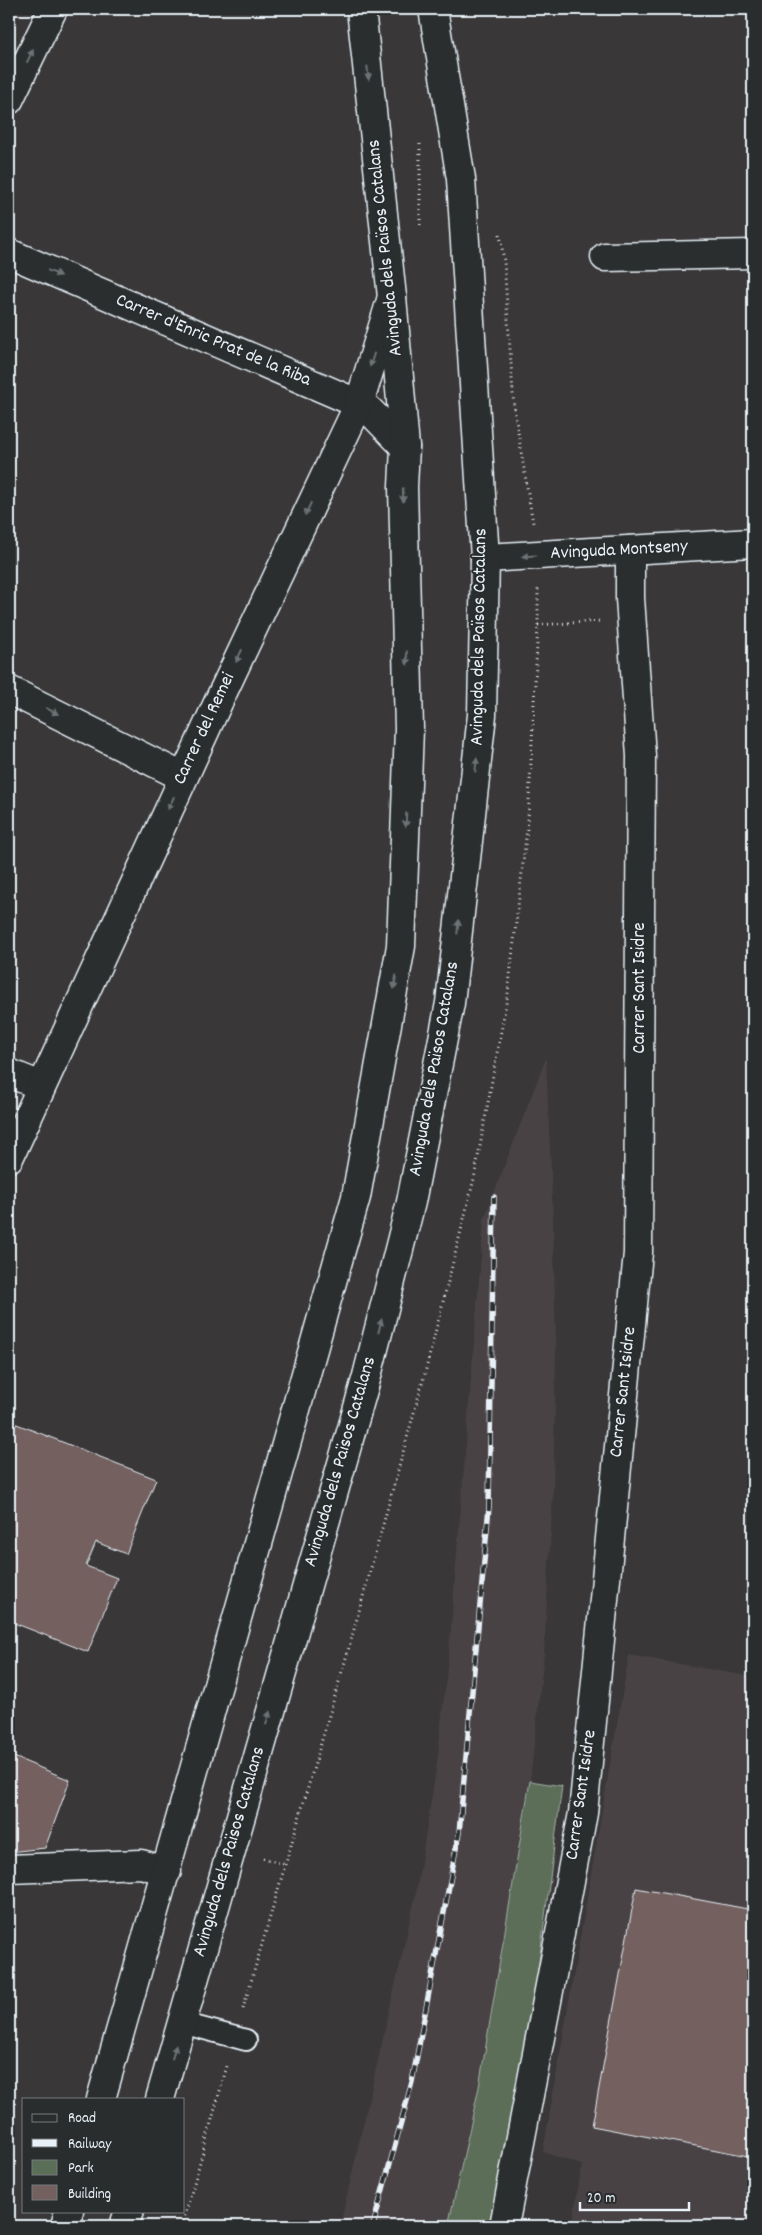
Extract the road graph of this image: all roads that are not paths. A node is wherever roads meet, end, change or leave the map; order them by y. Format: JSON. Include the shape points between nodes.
{"nodes":[{"id":1,"x":53,"y":9,"type":"edge"},
{"id":2,"x":361,"y":9,"type":"edge"},
{"id":3,"x":433,"y":9,"type":"edge"},
{"id":4,"x":9,"y":100,"type":"edge"},
{"id":5,"x":9,"y":253,"type":"edge"},
{"id":6,"x":753,"y":254,"type":"edge"},
{"id":7,"x":605,"y":257,"type":"dead end"},
{"id":8,"x":392,"y":297,"type":"junction"},
{"id":9,"x":359,"y":404,"type":"junction"},
{"id":10,"x":404,"y":446,"type":"junction"},
{"id":11,"x":753,"y":543,"type":"edge"},
{"id":12,"x":630,"y":550,"type":"junction"},
{"id":13,"x":485,"y":558,"type":"junction"},
{"id":14,"x":9,"y":690,"type":"edge"},
{"id":15,"x":183,"y":777,"type":"junction"},
{"id":16,"x":9,"y":1073,"type":"edge"},
{"id":17,"x":41,"y":1086,"type":"junction"},
{"id":18,"x":9,"y":1158,"type":"edge"},
{"id":19,"x":9,"y":1869,"type":"edge"},
{"id":20,"x":167,"y":1871,"type":"junction"},
{"id":21,"x":182,"y":2023,"type":"junction"},
{"id":22,"x":246,"y":2040,"type":"dead end"},
{"id":23,"x":102,"y":2098,"type":"edge"},
{"id":24,"x":160,"y":2098,"type":"edge"},
{"id":25,"x":69,"y":2212,"type":"edge"},
{"id":26,"x":129,"y":2212,"type":"edge"},
{"id":27,"x":65,"y":2226,"type":"edge"},
{"id":28,"x":124,"y":2226,"type":"edge"},
{"id":29,"x":504,"y":2226,"type":"edge"}],
"edges":[{"from":4,"to":1,"type":"street","one_way":true},
{"from":2,"to":8,"type":"street","name":"Avinguda dels Països Catalans","one_way":true},
{"from":3,"to":13,"type":"street","name":"Avinguda dels Països Catalans","via":[[461,179]]},
{"from":5,"to":9,"type":"street","name":"Carrer d'Enric Prat de la Riba","one_way":true},
{"from":6,"to":7,"type":"street"},
{"from":8,"to":9,"type":"street","name":"Carrer del Remei","one_way":true},
{"from":8,"to":10,"type":"street","name":"Avinguda dels Països Catalans"},
{"from":9,"to":10,"type":"street","name":"Carrer d'Enric Prat de la Riba"},
{"from":9,"to":15,"type":"street","name":"Carrer del Remei","one_way":true},
{"from":10,"to":20,"type":"street","name":"Avinguda dels Països Catalans","one_way":true,"via":[[409,730],[401,946],[356,1197]]},
{"from":11,"to":12,"type":"street","name":"Avinguda Montseny"},
{"from":12,"to":13,"type":"street","name":"Avinguda Montseny","one_way":true},
{"from":12,"to":29,"type":"street","name":"Carrer Sant Isidre","via":[[641,756],[638,1253],[583,1813]]},
{"from":21,"to":13,"type":"street","name":"Avinguda dels Països Catalans","one_way":true,"via":[[367,1376],[411,1202],[451,994],[482,714]]},
{"from":14,"to":15,"type":"street","one_way":true},
{"from":15,"to":17,"type":"street","name":"Carrer del Remei","one_way":true},
{"from":16,"to":17,"type":"street"},
{"from":17,"to":18,"type":"street","name":"Carrer del Remei"},
{"from":19,"to":20,"type":"street","via":[[141,1864]]},
{"from":20,"to":23,"type":"street","name":"Avinguda dels Països Catalans"},
{"from":21,"to":22,"type":"lane"},
{"from":24,"to":21,"type":"street","name":"Avinguda dels Països Catalans","one_way":true},
{"from":25,"to":27,"type":"street"},
{"from":26,"to":28,"type":"street"}]}
